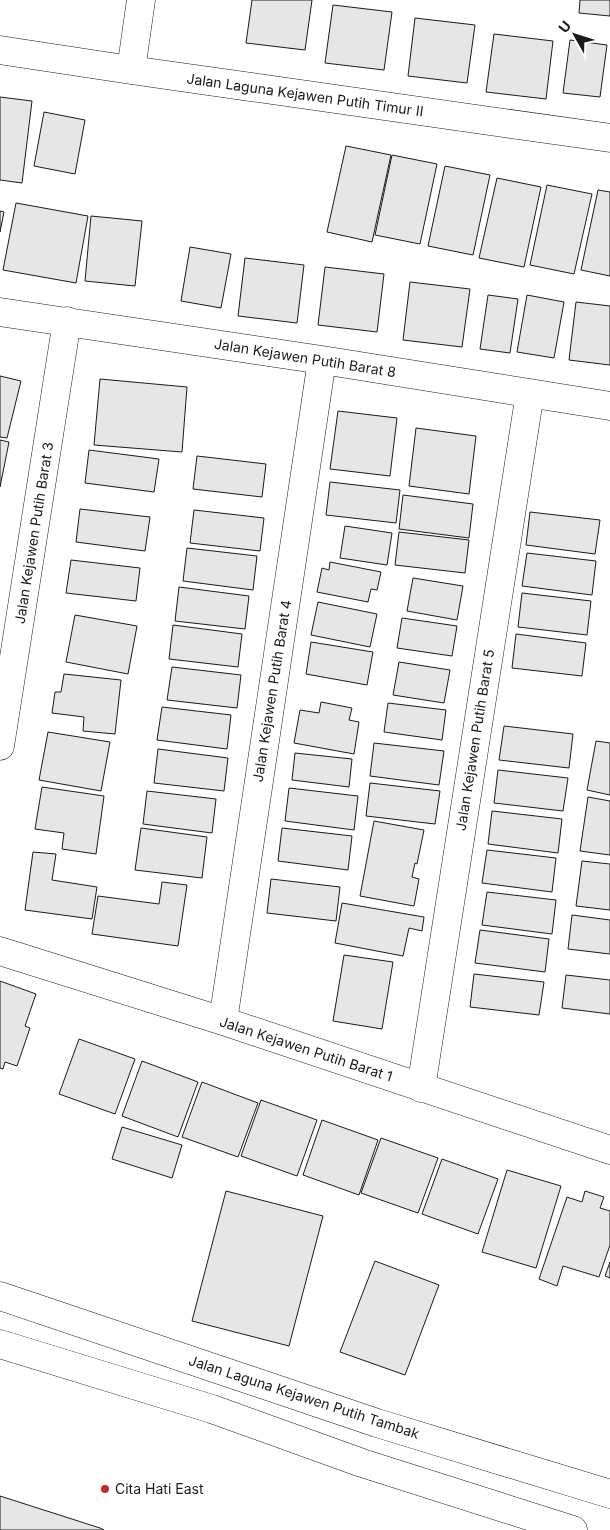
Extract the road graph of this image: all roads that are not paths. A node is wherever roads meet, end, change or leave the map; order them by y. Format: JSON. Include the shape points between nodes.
{"nodes":[{"id":1,"x":141,"y":0,"type":"edge"},
{"id":2,"x":0,"y":50,"type":"edge"},
{"id":3,"x":131,"y":70,"type":"junction"},
{"id":4,"x":610,"y":138,"type":"edge"},
{"id":5,"x":0,"y":312,"type":"edge"},
{"id":6,"x":67,"y":321,"type":"junction"},
{"id":7,"x":322,"y":360,"type":"junction"},
{"id":8,"x":530,"y":393,"type":"junction"},
{"id":9,"x":610,"y":406,"type":"edge"},
{"id":10,"x":0,"y":746,"type":"edge"},
{"id":11,"x":0,"y":951,"type":"edge"},
{"id":12,"x":223,"y":1021,"type":"junction"},
{"id":13,"x":422,"y":1088,"type":"junction"},
{"id":14,"x":610,"y":1150,"type":"edge"},
{"id":15,"x":0,"y":1296,"type":"edge"},
{"id":16,"x":136,"y":1342,"type":"junction"},
{"id":17,"x":0,"y":1344,"type":"edge"},
{"id":18,"x":125,"y":1382,"type":"junction"},
{"id":19,"x":610,"y":1494,"type":"edge"},
{"id":20,"x":574,"y":1530,"type":"edge"}],
"edges":[{"from":1,"to":3,"type":"street"},
{"from":2,"to":3,"type":"street","name":"Jalan Laguna Kejawen Putih Timur II"},
{"from":3,"to":4,"type":"street","name":"Jalan Laguna Kejawen Putih Timur II"},
{"from":5,"to":6,"type":"street","name":"Jalan Kejawen Putih Barat 8"},
{"from":6,"to":7,"type":"street","name":"Jalan Kejawen Putih Barat 8"},
{"from":6,"to":10,"type":"street","name":"Jalan Kejawen Putih Barat 3"},
{"from":7,"to":8,"type":"street","name":"Jalan Kejawen Putih Barat 8"},
{"from":7,"to":12,"type":"street","name":"Jalan Kejawen Putih Barat 4"},
{"from":8,"to":9,"type":"street","name":"Jalan Kejawen Putih Barat 8"},
{"from":8,"to":13,"type":"street","name":"Jalan Kejawen Putih Barat 5"},
{"from":11,"to":12,"type":"street","name":"Jalan Kejawen Putih Barat 1"},
{"from":12,"to":13,"type":"street","name":"Jalan Kejawen Putih Barat 1"},
{"from":13,"to":14,"type":"street","name":"Jalan Kejawen Putih Barat 1"},
{"from":15,"to":16,"type":"street","name":"Jalan Laguna Kejawen Putih Tambak"},
{"from":16,"to":18,"type":"street"},
{"from":16,"to":19,"type":"street","name":"Jalan Laguna Kejawen Putih Tambak","via":[[378,1423]]},
{"from":17,"to":18,"type":"street"},
{"from":18,"to":20,"type":"street","via":[[212,1409],[362,1463]]}]}
